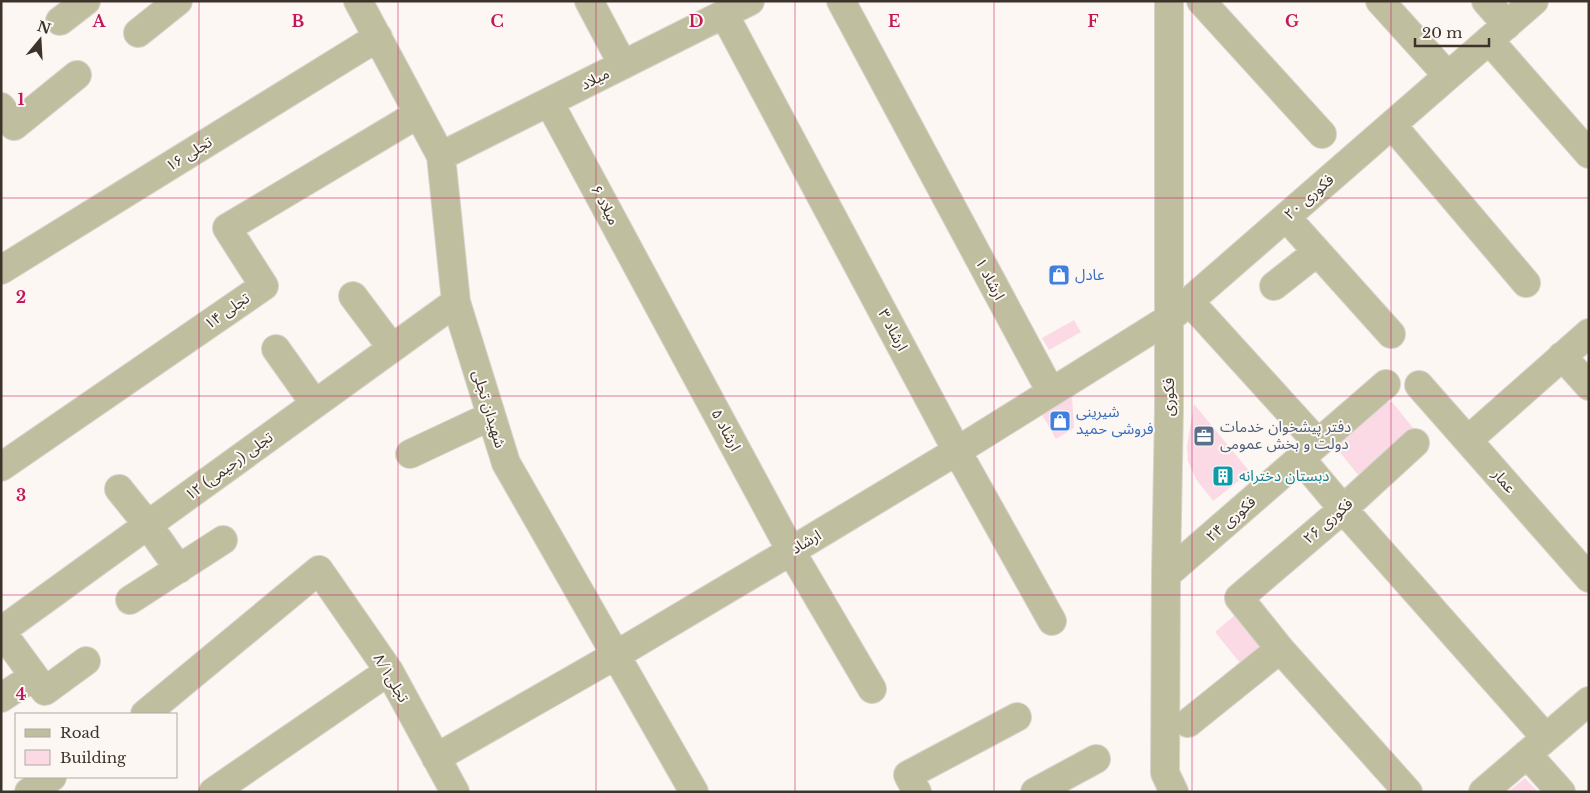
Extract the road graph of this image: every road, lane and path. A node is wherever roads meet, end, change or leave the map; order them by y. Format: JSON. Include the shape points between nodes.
{"nodes":[{"id":1,"x":86,"y":1,"type":"edge"},
{"id":2,"x":178,"y":1,"type":"edge"},
{"id":3,"x":358,"y":1,"type":"edge"},
{"id":4,"x":589,"y":1,"type":"edge"},
{"id":5,"x":750,"y":1,"type":"edge"},
{"id":6,"x":841,"y":1,"type":"edge"},
{"id":7,"x":1170,"y":1,"type":"edge"},
{"id":8,"x":1201,"y":1,"type":"edge"},
{"id":9,"x":1380,"y":1,"type":"edge"},
{"id":10,"x":1486,"y":1,"type":"edge"},
{"id":11,"x":1534,"y":1,"type":"edge"},
{"id":12,"x":724,"y":14,"type":"junction"},
{"id":13,"x":60,"y":21,"type":"dead end"},
{"id":14,"x":1498,"y":32,"type":"junction"},
{"id":15,"x":138,"y":33,"type":"dead end"},
{"id":16,"x":378,"y":37,"type":"junction"},
{"id":17,"x":623,"y":65,"type":"junction"},
{"id":18,"x":77,"y":75,"type":"dead end"},
{"id":19,"x":1448,"y":76,"type":"junction"},
{"id":20,"x":549,"y":102,"type":"junction"},
{"id":21,"x":1,"y":107,"type":"edge"},
{"id":22,"x":418,"y":114,"type":"junction"},
{"id":23,"x":1392,"y":125,"type":"junction"},
{"id":24,"x":1322,"y":134,"type":"dead end"},
{"id":25,"x":1589,"y":154,"type":"edge"},
{"id":26,"x":441,"y":156,"type":"junction"},
{"id":27,"x":1286,"y":217,"type":"junction"},
{"id":28,"x":1316,"y":252,"type":"junction"},
{"id":29,"x":1,"y":270,"type":"edge"},
{"id":30,"x":1526,"y":283,"type":"dead end"},
{"id":31,"x":1274,"y":286,"type":"dead end"},
{"id":32,"x":353,"y":296,"type":"dead end"},
{"id":33,"x":456,"y":302,"type":"junction"},
{"id":34,"x":661,"y":308,"type":"joint"},
{"id":35,"x":1179,"y":309,"type":"junction"},
{"id":36,"x":1589,"y":332,"type":"edge"},
{"id":37,"x":1391,"y":334,"type":"dead end"},
{"id":38,"x":392,"y":348,"type":"junction"},
{"id":39,"x":276,"y":349,"type":"dead end"},
{"id":40,"x":1562,"y":356,"type":"junction"},
{"id":41,"x":1386,"y":384,"type":"dead end"},
{"id":42,"x":1419,"y":385,"type":"dead end"},
{"id":43,"x":1589,"y":386,"type":"edge"},
{"id":44,"x":1051,"y":392,"type":"junction"},
{"id":45,"x":315,"y":404,"type":"junction"},
{"id":46,"x":492,"y":416,"type":"junction"},
{"id":47,"x":1468,"y":440,"type":"junction"},
{"id":48,"x":1415,"y":443,"type":"dead end"},
{"id":49,"x":957,"y":451,"type":"junction"},
{"id":50,"x":1309,"y":451,"type":"junction"},
{"id":51,"x":410,"y":454,"type":"dead end"},
{"id":52,"x":1,"y":468,"type":"edge"},
{"id":53,"x":119,"y":489,"type":"dead end"},
{"id":54,"x":1343,"y":509,"type":"junction"},
{"id":55,"x":148,"y":524,"type":"junction"},
{"id":56,"x":223,"y":540,"type":"dead end"},
{"id":57,"x":791,"y":551,"type":"junction"},
{"id":58,"x":179,"y":569,"type":"junction"},
{"id":59,"x":1166,"y":576,"type":"junction"},
{"id":60,"x":1589,"y":578,"type":"edge"},
{"id":61,"x":130,"y":600,"type":"dead end"},
{"id":62,"x":1052,"y":621,"type":"dead end"},
{"id":63,"x":1,"y":631,"type":"edge"},
{"id":64,"x":1280,"y":649,"type":"junction"},
{"id":65,"x":616,"y":655,"type":"junction"},
{"id":66,"x":86,"y":661,"type":"dead end"},
{"id":67,"x":389,"y":671,"type":"junction"},
{"id":68,"x":39,"y":683,"type":"junction"},
{"id":69,"x":872,"y":689,"type":"dead end"},
{"id":70,"x":1,"y":698,"type":"edge"},
{"id":71,"x":1589,"y":701,"type":"edge"},
{"id":72,"x":146,"y":713,"type":"edge"},
{"id":73,"x":1017,"y":717,"type":"dead end"},
{"id":74,"x":1188,"y":723,"type":"dead end"},
{"id":75,"x":1536,"y":746,"type":"junction"},
{"id":76,"x":436,"y":758,"type":"junction"},
{"id":77,"x":1096,"y":759,"type":"dead end"},
{"id":78,"x":50,"y":778,"type":"edge"},
{"id":79,"x":913,"y":783,"type":"edge"},
{"id":80,"x":29,"y":792,"type":"edge"},
{"id":81,"x":213,"y":792,"type":"edge"},
{"id":82,"x":455,"y":792,"type":"edge"},
{"id":83,"x":694,"y":792,"type":"edge"},
{"id":84,"x":1035,"y":792,"type":"edge"},
{"id":85,"x":1174,"y":792,"type":"edge"},
{"id":86,"x":1408,"y":792,"type":"edge"},
{"id":87,"x":1483,"y":792,"type":"edge"},
{"id":88,"x":1560,"y":792,"type":"edge"}],
"edges":[{"from":1,"to":13,"type":"street"},
{"from":2,"to":15,"type":"street"},
{"from":3,"to":16,"type":"street","name":"شهیدان تجلی"},
{"from":4,"to":17,"type":"street"},
{"from":5,"to":12,"type":"street","name":"میلاد"},
{"from":6,"to":44,"type":"street","name":"۱ ارشاد"},
{"from":7,"to":35,"type":"street","name":"فکوری"},
{"from":8,"to":24,"type":"street"},
{"from":9,"to":19,"type":"street"},
{"from":10,"to":14,"type":"street"},
{"from":11,"to":14,"type":"street","name":"فکوری ۲۰"},
{"from":12,"to":17,"type":"street","name":"میلاد"},
{"from":12,"to":49,"type":"street","name":"۳ ارشاد"},
{"from":14,"to":19,"type":"street","name":"فکوری ۲۰"},
{"from":14,"to":25,"type":"street"},
{"from":16,"to":22,"type":"street","name":"شهیدان تجلی"},
{"from":16,"to":29,"type":"street","name":"۱۶ تجلی"},
{"from":17,"to":20,"type":"street","name":"میلاد"},
{"from":18,"to":21,"type":"street","via":[[14,126]]},
{"from":19,"to":23,"type":"street","name":"فکوری ۲۰"},
{"from":20,"to":26,"type":"street","name":"میلاد"},
{"from":20,"to":34,"type":"street","name":"۶ میلاد"},
{"from":22,"to":26,"type":"street","name":"شهیدان تجلی"},
{"from":22,"to":52,"type":"street","name":"تجلی ۱۴","via":[[227,228],[264,286]]},
{"from":23,"to":27,"type":"street","name":"فکوری ۲۰"},
{"from":23,"to":30,"type":"street"},
{"from":26,"to":33,"type":"street","name":"شهیدان تجلی"},
{"from":27,"to":28,"type":"street"},
{"from":27,"to":35,"type":"street","name":"فکوری ۲۰"},
{"from":28,"to":31,"type":"street"},
{"from":28,"to":37,"type":"street"},
{"from":32,"to":38,"type":"street"},
{"from":33,"to":38,"type":"street","name":"۱۲ تجلی (رحیمی)"},
{"from":33,"to":46,"type":"street","name":"شهیدان تجلی"},
{"from":34,"to":57,"type":"street","name":"۵ ارشاد"},
{"from":35,"to":44,"type":"street","name":"ارشاد"},
{"from":35,"to":50,"type":"street"},
{"from":35,"to":59,"type":"street","name":"فکوری"},
{"from":36,"to":40,"type":"street"},
{"from":38,"to":45,"type":"street","name":"۱۲ تجلی (رحیمی)"},
{"from":39,"to":45,"type":"street"},
{"from":40,"to":43,"type":"street"},
{"from":40,"to":47,"type":"street"},
{"from":41,"to":50,"type":"street","name":"فکوری ۲۴"},
{"from":42,"to":47,"type":"street","name":"عمار"},
{"from":44,"to":49,"type":"street","name":"ارشاد"},
{"from":45,"to":55,"type":"street","name":"۱۲ تجلی (رحیمی)"},
{"from":46,"to":51,"type":"street"},
{"from":46,"to":65,"type":"street","name":"شهیدان تجلی","via":[[506,463]]},
{"from":47,"to":60,"type":"street","name":"عمار"},
{"from":48,"to":54,"type":"street","name":"فکوری ۲۶"},
{"from":49,"to":57,"type":"street","name":"ارشاد"},
{"from":49,"to":62,"type":"street","name":"۳ ارشاد"},
{"from":50,"to":54,"type":"street"},
{"from":50,"to":59,"type":"street","name":"فکوری ۲۴"},
{"from":53,"to":55,"type":"street"},
{"from":54,"to":64,"type":"street","name":"فکوری ۲۶","via":[[1239,598]]},
{"from":54,"to":75,"type":"street"},
{"from":55,"to":58,"type":"street"},
{"from":55,"to":63,"type":"street","name":"۱۲ تجلی (رحیمی)"},
{"from":56,"to":58,"type":"street"},
{"from":57,"to":65,"type":"street","name":"ارشاد"},
{"from":57,"to":69,"type":"street","name":"۵ ارشاد"},
{"from":58,"to":61,"type":"street"},
{"from":59,"to":85,"type":"street","name":"فکوری","via":[[1165,773]]},
{"from":63,"to":68,"type":"street"},
{"from":64,"to":74,"type":"street"},
{"from":64,"to":86,"type":"street"},
{"from":65,"to":76,"type":"street","name":"ارشاد"},
{"from":65,"to":83,"type":"street","name":"شهیدان تجلی"},
{"from":66,"to":68,"type":"street"},
{"from":67,"to":72,"type":"street","name":"تجلی۸/۱","via":[[319,570]]},
{"from":67,"to":76,"type":"street","name":"تجلی۸/۱"},
{"from":67,"to":81,"type":"street"},
{"from":68,"to":70,"type":"street"},
{"from":71,"to":75,"type":"street"},
{"from":73,"to":79,"type":"street"},
{"from":75,"to":87,"type":"street"},
{"from":75,"to":88,"type":"street"},
{"from":76,"to":82,"type":"street","name":"تجلی۸/۱"},
{"from":77,"to":84,"type":"street"},
{"from":78,"to":80,"type":"street"}]}
